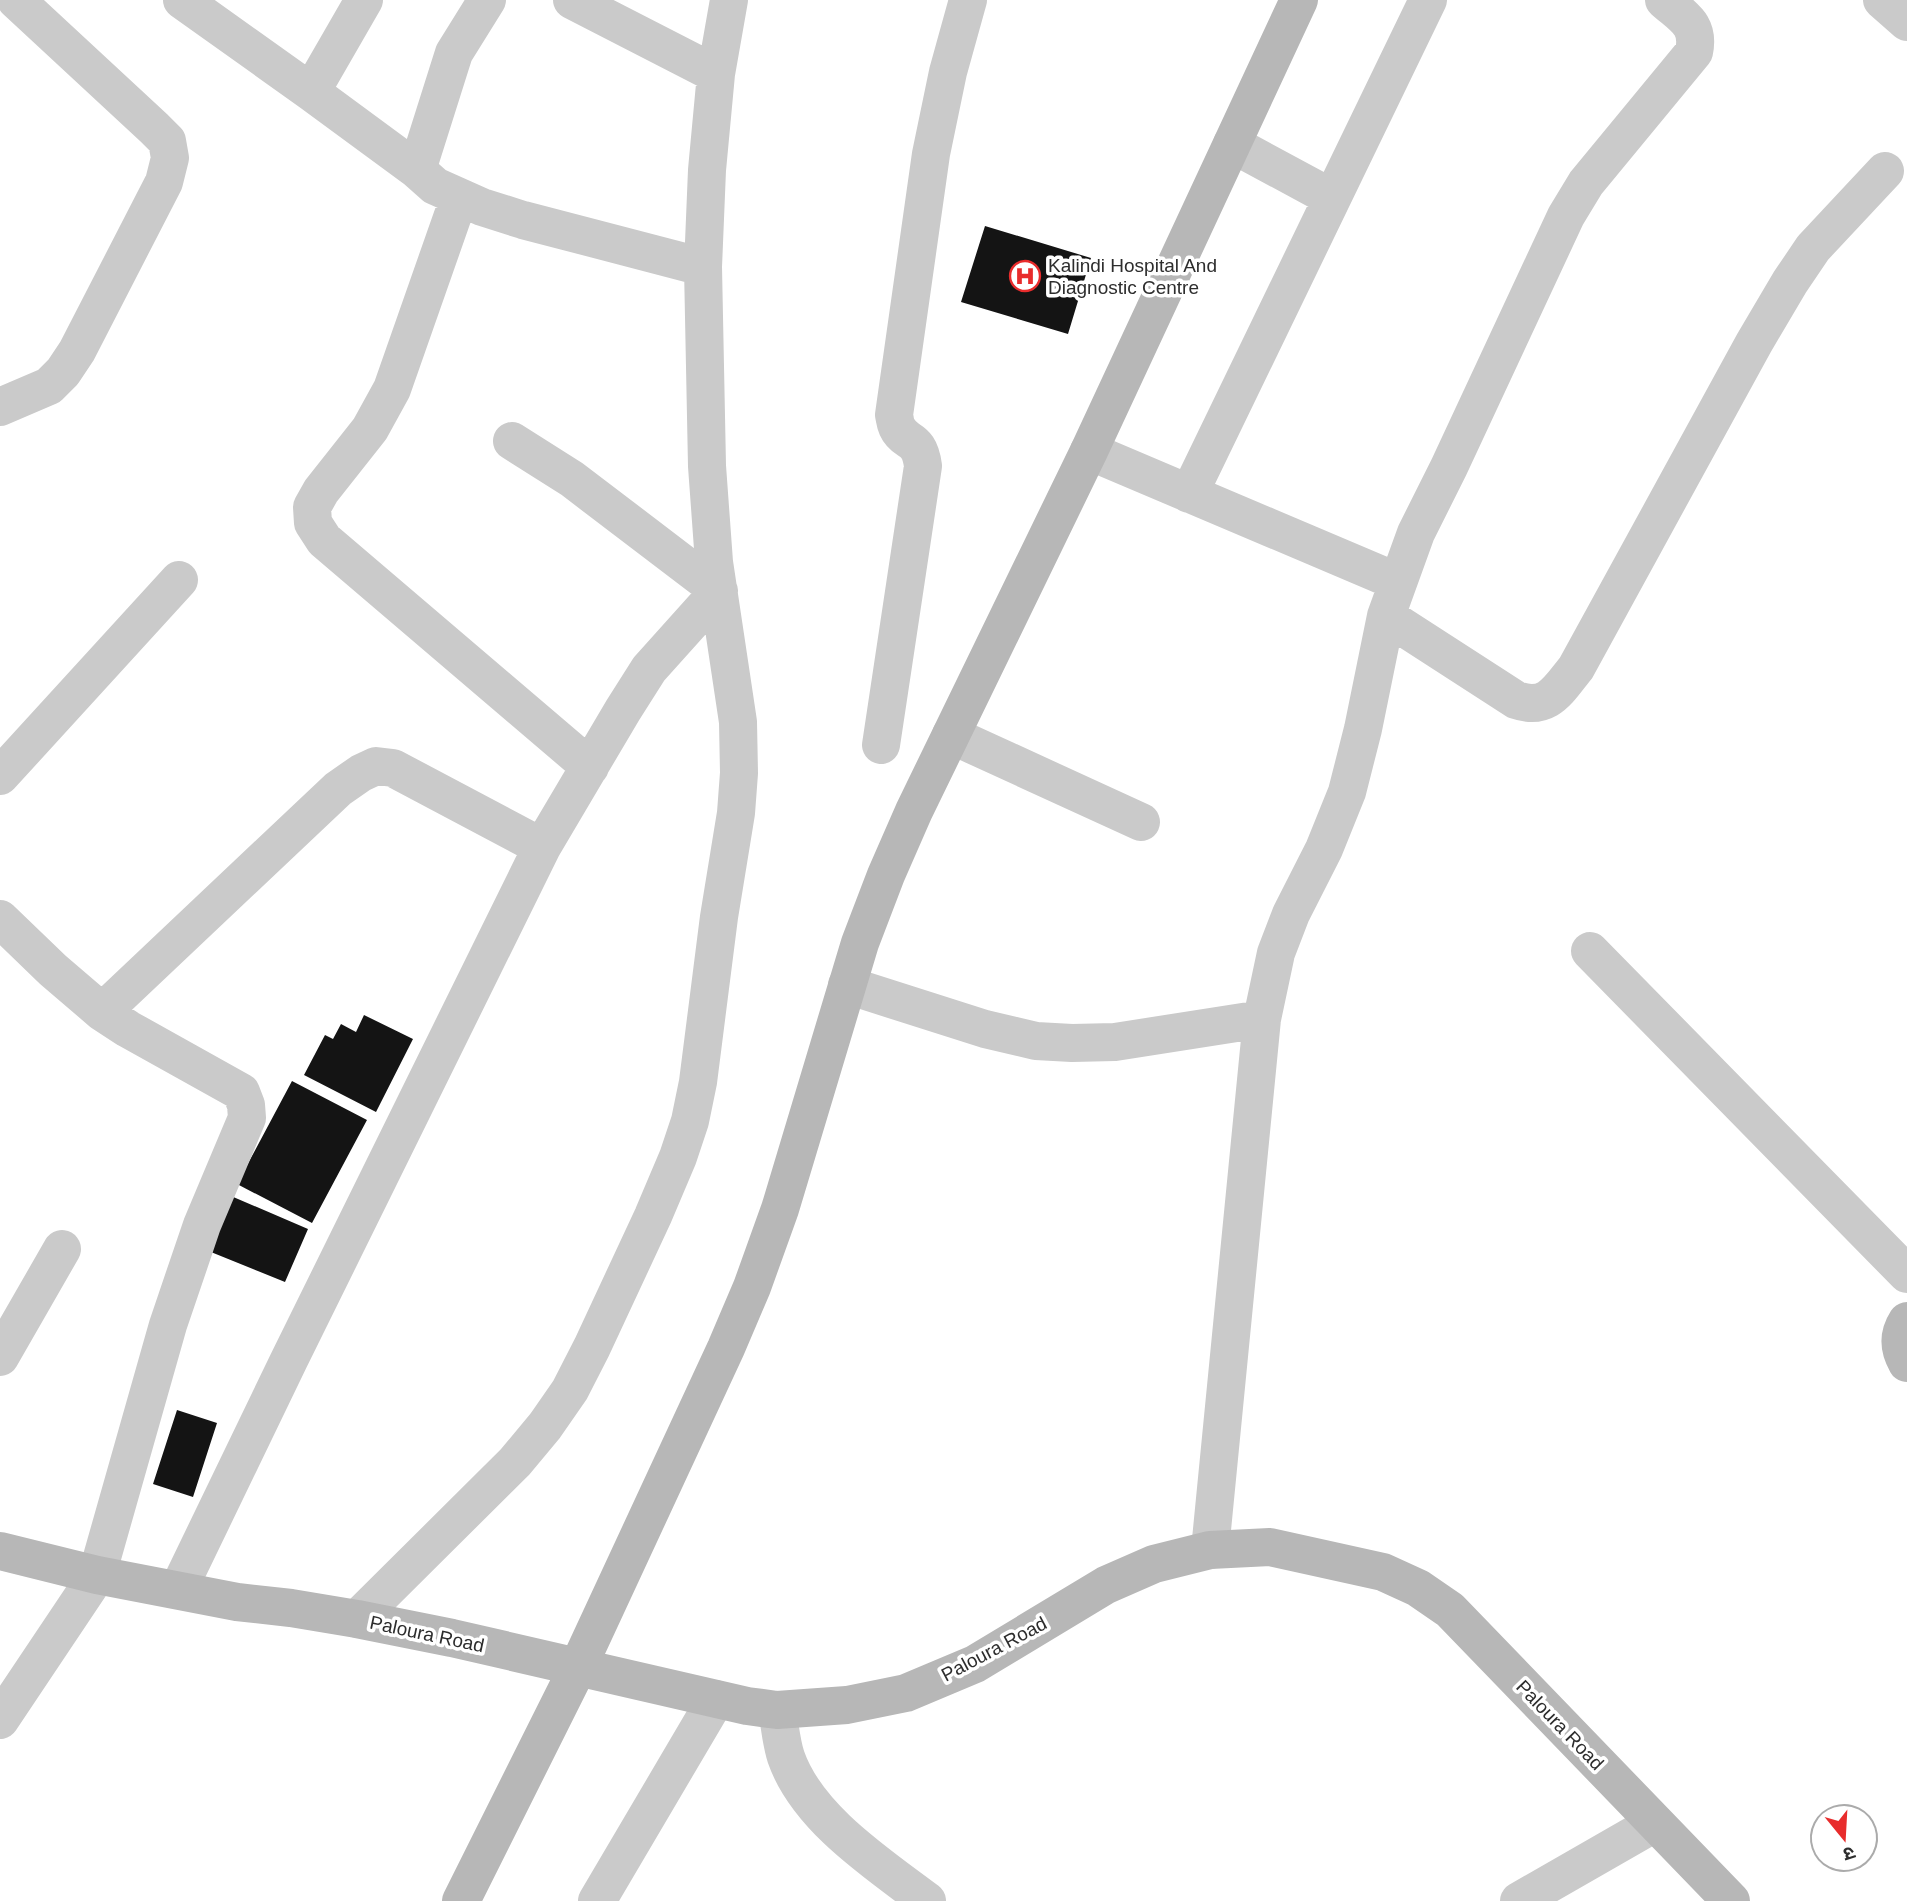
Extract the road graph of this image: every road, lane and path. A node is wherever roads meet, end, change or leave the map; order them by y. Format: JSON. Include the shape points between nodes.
{"nodes":[{"id":1,"x":16,"y":0,"type":"edge"},
{"id":2,"x":182,"y":0,"type":"edge"},
{"id":3,"x":364,"y":0,"type":"edge"},
{"id":4,"x":487,"y":0,"type":"edge"},
{"id":5,"x":572,"y":0,"type":"edge"},
{"id":6,"x":729,"y":0,"type":"edge"},
{"id":7,"x":968,"y":0,"type":"edge"},
{"id":8,"x":1299,"y":0,"type":"edge"},
{"id":9,"x":1428,"y":0,"type":"edge"},
{"id":10,"x":1664,"y":0,"type":"edge"},
{"id":11,"x":1882,"y":0,"type":"edge"},
{"id":12,"x":1907,"y":22,"type":"edge"},
{"id":13,"x":716,"y":74,"type":"junction"},
{"id":14,"x":312,"y":92,"type":"junction"},
{"id":15,"x":1232,"y":145,"type":"junction"},
{"id":16,"x":417,"y":170,"type":"junction"},
{"id":17,"x":1885,"y":171,"type":"dead end"},
{"id":18,"x":459,"y":198,"type":"junction"},
{"id":19,"x":1332,"y":198,"type":"junction"},
{"id":20,"x":703,"y":267,"type":"junction"},
{"id":21,"x":0,"y":407,"type":"edge"},
{"id":22,"x":512,"y":441,"type":"dead end"},
{"id":23,"x":1089,"y":451,"type":"junction"},
{"id":24,"x":1189,"y":494,"type":"junction"},
{"id":25,"x":178,"y":580,"type":"dead end"},
{"id":26,"x":719,"y":591,"type":"junction"},
{"id":27,"x":1392,"y":599,"type":"junction"},
{"id":28,"x":950,"y":734,"type":"junction"},
{"id":29,"x":881,"y":745,"type":"dead end"},
{"id":30,"x":590,"y":767,"type":"junction"},
{"id":31,"x":0,"y":776,"type":"edge"},
{"id":32,"x":1140,"y":822,"type":"dead end"},
{"id":33,"x":542,"y":847,"type":"junction"},
{"id":34,"x":0,"y":919,"type":"edge"},
{"id":35,"x":1590,"y":951,"type":"dead end"},
{"id":36,"x":847,"y":985,"type":"junction"},
{"id":37,"x":102,"y":1012,"type":"junction"},
{"id":38,"x":1262,"y":1020,"type":"junction"},
{"id":39,"x":62,"y":1249,"type":"dead end"},
{"id":40,"x":1907,"y":1274,"type":"edge"},
{"id":41,"x":1907,"y":1321,"type":"edge"},
{"id":42,"x":0,"y":1356,"type":"edge"},
{"id":43,"x":1907,"y":1363,"type":"edge"},
{"id":44,"x":1210,"y":1550,"type":"junction"},
{"id":45,"x":0,"y":1552,"type":"edge"},
{"id":46,"x":97,"y":1576,"type":"junction"},
{"id":47,"x":178,"y":1590,"type":"junction"},
{"id":48,"x":357,"y":1619,"type":"junction"},
{"id":49,"x":578,"y":1667,"type":"junction"},
{"id":50,"x":716,"y":1699,"type":"junction"},
{"id":51,"x":776,"y":1710,"type":"junction"},
{"id":52,"x":0,"y":1720,"type":"edge"},
{"id":53,"x":1655,"y":1823,"type":"junction"},
{"id":54,"x":461,"y":1901,"type":"edge"},
{"id":55,"x":597,"y":1901,"type":"edge"},
{"id":56,"x":927,"y":1901,"type":"edge"},
{"id":57,"x":1519,"y":1901,"type":"edge"},
{"id":58,"x":1731,"y":1901,"type":"edge"}],
"edges":[{"from":1,"to":21,"type":"street","via":[[167,141],[170,158],[164,182],[77,351],[49,386]]},
{"from":2,"to":14,"type":"street"},
{"from":3,"to":14,"type":"street"},
{"from":4,"to":16,"type":"street","via":[[454,53]]},
{"from":5,"to":13,"type":"street"},
{"from":6,"to":13,"type":"street"},
{"from":7,"to":29,"type":"street","via":[[931,154],[894,415],[897,429],[921,452],[923,466]]},
{"from":8,"to":15,"type":"street"},
{"from":9,"to":19,"type":"street"},
{"from":10,"to":27,"type":"street","via":[[1692,24],[1697,38],[1694,51],[1586,183],[1566,216],[1416,533]]},
{"from":11,"to":12,"type":"street"},
{"from":13,"to":20,"type":"street"},
{"from":14,"to":16,"type":"street"},
{"from":15,"to":19,"type":"street"},
{"from":15,"to":23,"type":"street"},
{"from":16,"to":18,"type":"street"},
{"from":17,"to":27,"type":"street","via":[[1814,248],[1790,282],[1576,668],[1556,693],[1542,703],[1517,700]]},
{"from":18,"to":20,"type":"street","via":[[523,220]]},
{"from":18,"to":30,"type":"street","via":[[392,389],[370,429],[321,491],[312,507],[313,523],[324,540]]},
{"from":19,"to":24,"type":"street"},
{"from":20,"to":26,"type":"street","via":[[707,466]]},
{"from":22,"to":26,"type":"street","via":[[572,479]]},
{"from":23,"to":24,"type":"street"},
{"from":23,"to":28,"type":"street"},
{"from":24,"to":27,"type":"street"},
{"from":25,"to":31,"type":"street"},
{"from":26,"to":30,"type":"street","via":[[649,669]]},
{"from":26,"to":48,"type":"street","via":[[738,722],[739,773],[698,1082],[678,1157],[592,1348],[545,1426],[515,1462]]},
{"from":27,"to":38,"type":"street","via":[[1347,792],[1276,953]]},
{"from":28,"to":32,"type":"street"},
{"from":28,"to":36,"type":"street","via":[[886,875]]},
{"from":30,"to":33,"type":"street"},
{"from":33,"to":37,"type":"street","via":[[393,768],[376,766],[338,789]]},
{"from":33,"to":47,"type":"street"},
{"from":34,"to":37,"type":"street"},
{"from":35,"to":40,"type":"street"},
{"from":36,"to":38,"type":"street","via":[[1036,1041],[1115,1042]]},
{"from":36,"to":49,"type":"street","via":[[752,1287]]},
{"from":37,"to":46,"type":"street","via":[[241,1092],[247,1118],[202,1225],[168,1325]]},
{"from":38,"to":44,"type":"street"},
{"from":39,"to":42,"type":"street"},
{"from":41,"to":43,"type":"street","via":[[1900,1341]]},
{"from":44,"to":51,"type":"street","name":"Paloura Road","via":[[1154,1564],[1106,1585],[975,1664],[906,1693],[847,1705]]},
{"from":44,"to":53,"type":"street","name":"Paloura Road","via":[[1270,1547],[1383,1572],[1418,1588],[1450,1610]]},
{"from":45,"to":46,"type":"street","name":"Paloura Road"},
{"from":46,"to":47,"type":"street","name":"Paloura Road"},
{"from":46,"to":52,"type":"street"},
{"from":47,"to":48,"type":"street","name":"Paloura Road"},
{"from":48,"to":49,"type":"street","name":"Paloura Road"},
{"from":49,"to":50,"type":"street","name":"Paloura Road"},
{"from":49,"to":54,"type":"street"},
{"from":50,"to":51,"type":"street","name":"Paloura Road"},
{"from":50,"to":55,"type":"street"},
{"from":51,"to":56,"type":"street","via":[[786,1758],[821,1815]]},
{"from":53,"to":57,"type":"street"},
{"from":53,"to":58,"type":"street","name":"Paloura Road"}]}
